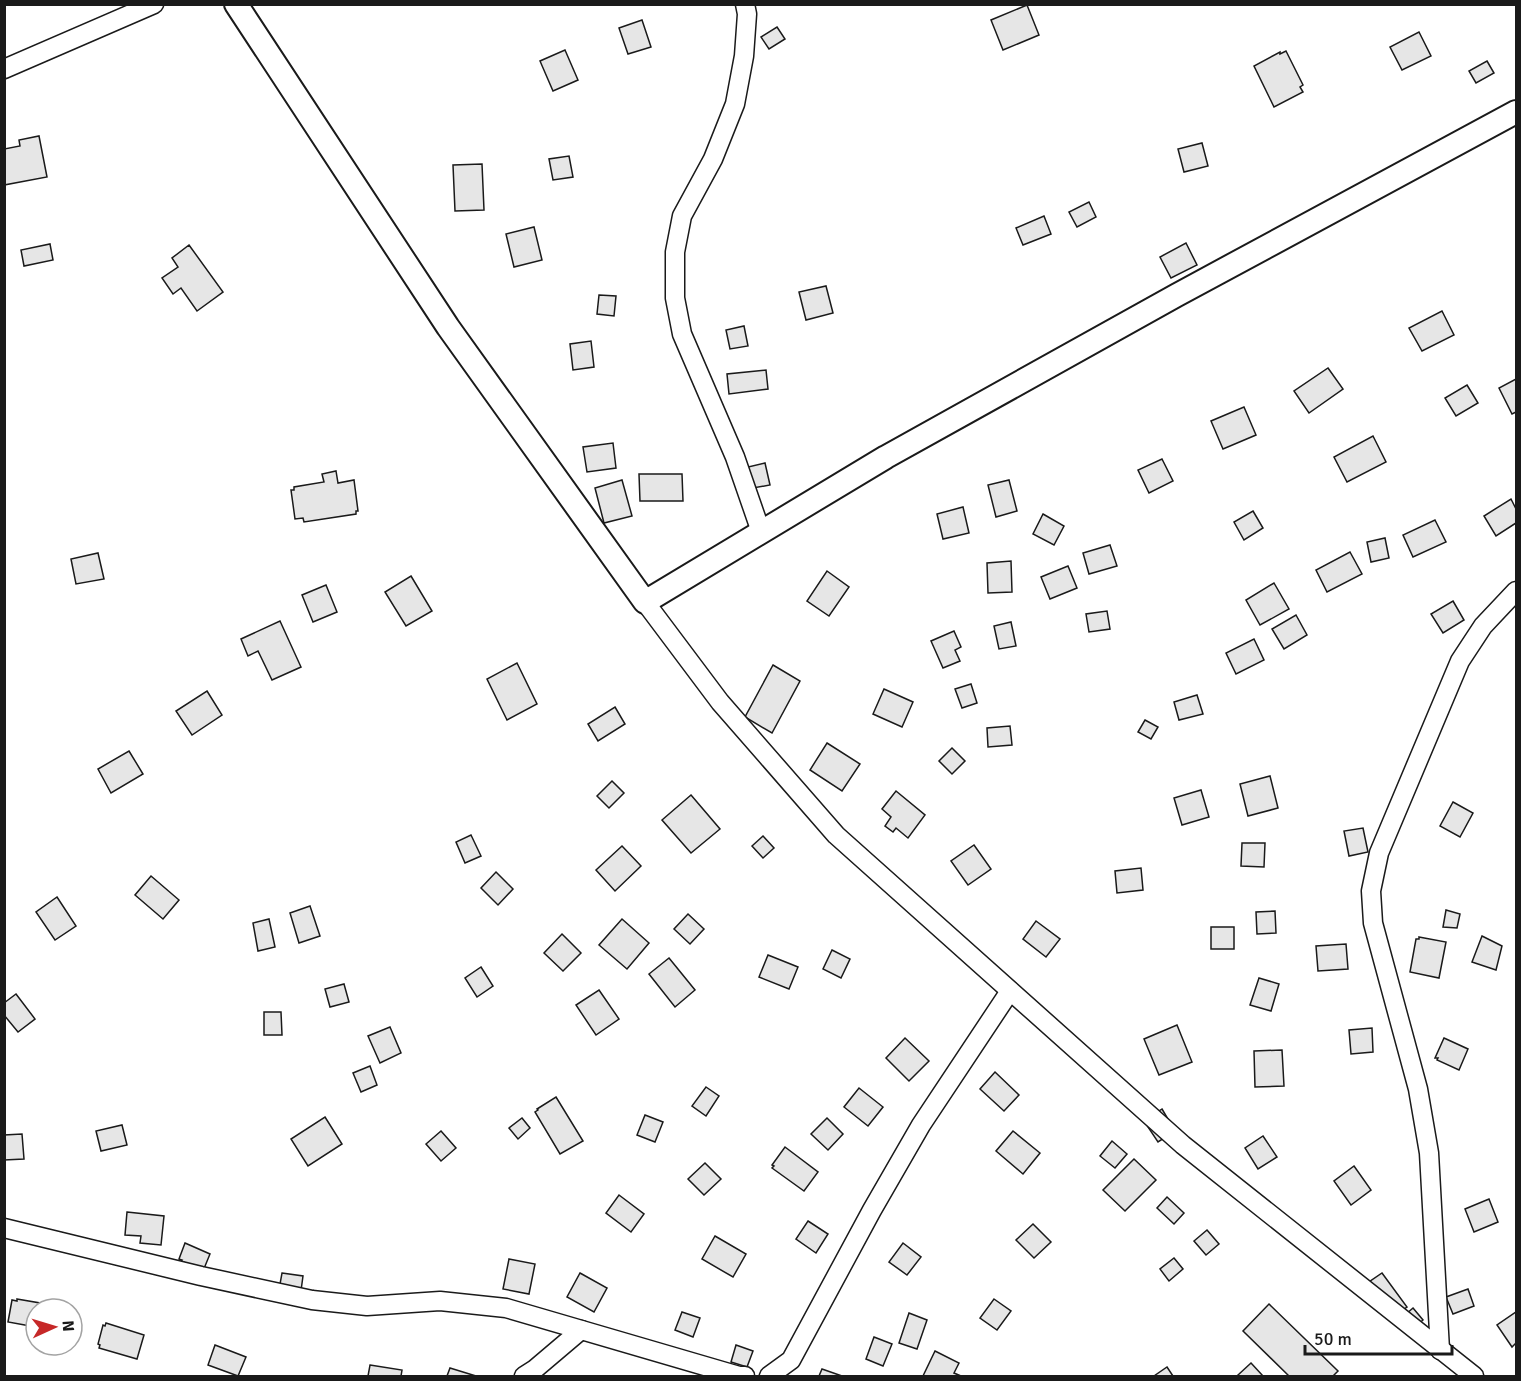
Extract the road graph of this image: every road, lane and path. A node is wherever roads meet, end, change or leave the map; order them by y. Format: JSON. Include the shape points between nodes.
{"nodes":[{"id":1,"x":154,"y":4,"type":"edge"},
{"id":2,"x":236,"y":4,"type":"edge"},
{"id":3,"x":745,"y":4,"type":"edge"},
{"id":4,"x":4,"y":69,"type":"edge"},
{"id":5,"x":1516,"y":112,"type":"edge"},
{"id":6,"x":761,"y":532,"type":"junction"},
{"id":7,"x":1516,"y":591,"type":"edge"},
{"id":8,"x":645,"y":602,"type":"junction"},
{"id":9,"x":1010,"y":991,"type":"junction"},
{"id":10,"x":4,"y":1228,"type":"edge"},
{"id":11,"x":581,"y":1330,"type":"junction"},
{"id":12,"x":1440,"y":1350,"type":"junction"},
{"id":13,"x":524,"y":1377,"type":"edge"},
{"id":14,"x":745,"y":1377,"type":"edge"},
{"id":15,"x":769,"y":1377,"type":"edge"},
{"id":16,"x":1474,"y":1377,"type":"edge"}],
"edges":[{"from":1,"to":4,"type":"street"},
{"from":2,"to":8,"type":"street","via":[[448,327]]},
{"from":3,"to":6,"type":"street","via":[[744,56],[735,104],[713,159],[682,216],[675,252],[675,298],[682,334],[735,457]]},
{"from":5,"to":6,"type":"street","via":[[1177,295]]},
{"from":6,"to":8,"type":"street"},
{"from":7,"to":12,"type":"street","via":[[1483,626],[1460,661],[1379,853],[1371,891],[1373,923],[1418,1089],[1429,1154]]},
{"from":8,"to":9,"type":"street","via":[[720,702],[836,835]]},
{"from":9,"to":12,"type":"street","via":[[1183,1146]]},
{"from":9,"to":15,"type":"street","via":[[921,1125],[791,1359]]},
{"from":10,"to":11,"type":"street","via":[[312,1300],[367,1306],[440,1301],[506,1308]]},
{"from":11,"to":13,"type":"street"},
{"from":11,"to":14,"type":"street"},
{"from":12,"to":16,"type":"street"}]}
